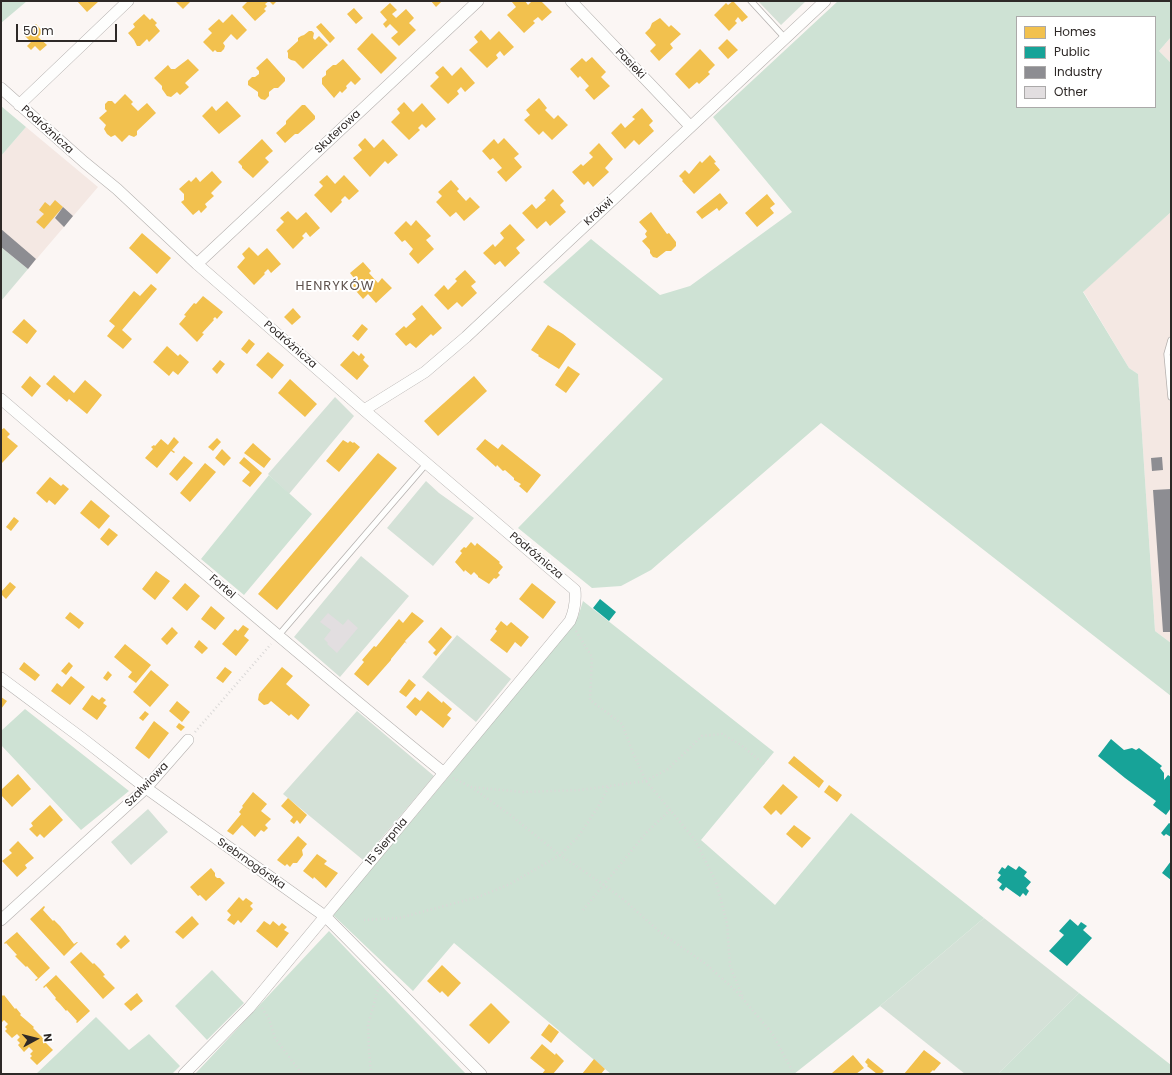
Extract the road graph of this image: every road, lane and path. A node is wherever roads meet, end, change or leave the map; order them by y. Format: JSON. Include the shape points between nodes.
{"nodes":[{"id":1,"x":128,"y":1,"type":"edge"},
{"id":2,"x":478,"y":1,"type":"edge"},
{"id":3,"x":571,"y":1,"type":"edge"},
{"id":4,"x":751,"y":1,"type":"edge"},
{"id":5,"x":825,"y":1,"type":"edge"},
{"id":6,"x":785,"y":38,"type":"junction"},
{"id":7,"x":1,"y":88,"type":"edge"},
{"id":8,"x":19,"y":104,"type":"junction"},
{"id":9,"x":690,"y":126,"type":"junction"},
{"id":10,"x":197,"y":264,"type":"junction"},
{"id":11,"x":1171,"y":340,"type":"edge"},
{"id":12,"x":1171,"y":397,"type":"edge"},
{"id":13,"x":1,"y":399,"type":"edge"},
{"id":14,"x":364,"y":410,"type":"junction"},
{"id":15,"x":427,"y":463,"type":"junction"},
{"id":16,"x":576,"y":600,"type":"joint"},
{"id":17,"x":570,"y":620,"type":"junction"},
{"id":18,"x":278,"y":636,"type":"junction"},
{"id":19,"x":1,"y":678,"type":"edge"},
{"id":20,"x":188,"y":740,"type":"joint"},
{"id":21,"x":764,"y":764,"type":"dead end"},
{"id":22,"x":444,"y":773,"type":"junction"},
{"id":23,"x":646,"y":781,"type":"junction"},
{"id":24,"x":609,"y":786,"type":"junction"},
{"id":25,"x":471,"y":787,"type":"junction"},
{"id":26,"x":146,"y":788,"type":"junction"},
{"id":27,"x":671,"y":809,"type":"junction"},
{"id":28,"x":560,"y":855,"type":"junction"},
{"id":29,"x":604,"y":885,"type":"junction"},
{"id":30,"x":583,"y":910,"type":"dead end"},
{"id":31,"x":326,"y":916,"type":"junction"},
{"id":32,"x":1,"y":920,"type":"edge"},
{"id":33,"x":364,"y":920,"type":"dead end"},
{"id":34,"x":382,"y":974,"type":"junction"},
{"id":35,"x":256,"y":1000,"type":"junction"},
{"id":36,"x":744,"y":1000,"type":"junction"},
{"id":37,"x":184,"y":1074,"type":"edge"},
{"id":38,"x":302,"y":1074,"type":"edge"},
{"id":39,"x":371,"y":1074,"type":"edge"},
{"id":40,"x":480,"y":1074,"type":"edge"},
{"id":41,"x":794,"y":1074,"type":"edge"}],
"edges":[{"from":1,"to":8,"type":"street"},
{"from":2,"to":10,"type":"street","name":"Skuterowa"},
{"from":3,"to":9,"type":"street","name":"Pasieki"},
{"from":4,"to":6,"type":"lane"},
{"from":5,"to":6,"type":"street","name":"Krokwi"},
{"from":6,"to":9,"type":"street","name":"Krokwi"},
{"from":7,"to":8,"type":"street","name":"Podróżnicza"},
{"from":8,"to":10,"type":"street","name":"Podróżnicza","via":[[117,189]]},
{"from":9,"to":14,"type":"street","name":"Krokwi","via":[[466,337],[425,372]]},
{"from":10,"to":14,"type":"street","name":"Podróżnicza"},
{"from":11,"to":12,"type":"lane","via":[[1167,354]]},
{"from":13,"to":18,"type":"street","name":"Fortel"},
{"from":14,"to":15,"type":"street","name":"Podróżnicza"},
{"from":15,"to":16,"type":"street","name":"Podróżnicza","via":[[571,586],[575,590]]},
{"from":15,"to":18,"type":"lane"},
{"from":16,"to":17,"type":"street","name":"15 Sierpnia"},
{"from":17,"to":22,"type":"street","name":"15 Sierpnia"},
{"from":17,"to":23,"type":"path","via":[[592,657],[590,700],[622,724]]},
{"from":18,"to":20,"type":"path"},
{"from":18,"to":22,"type":"street","name":"Fortel"},
{"from":19,"to":26,"type":"street","name":"Srebrnogórska"},
{"from":20,"to":26,"type":"street","name":"Szałwiowa"},
{"from":21,"to":23,"type":"path","via":[[741,745],[722,734],[702,736],[668,769]]},
{"from":22,"to":25,"type":"path"},
{"from":22,"to":31,"type":"street","name":"15 Sierpnia"},
{"from":23,"to":24,"type":"path"},
{"from":23,"to":27,"type":"path"},
{"from":24,"to":25,"type":"path","via":[[522,792]]},
{"from":24,"to":28,"type":"path","via":[[578,837]]},
{"from":25,"to":28,"type":"path"},
{"from":26,"to":31,"type":"street","name":"Srebrnogórska"},
{"from":26,"to":32,"type":"street","name":"Szałwiowa"},
{"from":27,"to":29,"type":"path","via":[[646,833]]},
{"from":27,"to":36,"type":"path","via":[[695,840],[716,882],[727,924],[730,966]]},
{"from":28,"to":29,"type":"path"},
{"from":28,"to":33,"type":"path","via":[[510,884],[478,898],[399,918]]},
{"from":29,"to":30,"type":"path"},
{"from":29,"to":36,"type":"path","via":[[661,933],[706,964]]},
{"from":31,"to":34,"type":"street","name":"Srebrnogórska"},
{"from":31,"to":35,"type":"street","name":"15 Sierpnia"},
{"from":34,"to":39,"type":"path","via":[[368,1025]]},
{"from":34,"to":40,"type":"street","name":"Srebrnogórska"},
{"from":35,"to":37,"type":"street","name":"15 Sierpnia"},
{"from":35,"to":38,"type":"path","via":[[269,1019],[274,1038]]},
{"from":36,"to":41,"type":"path","via":[[772,1033]]}]}
